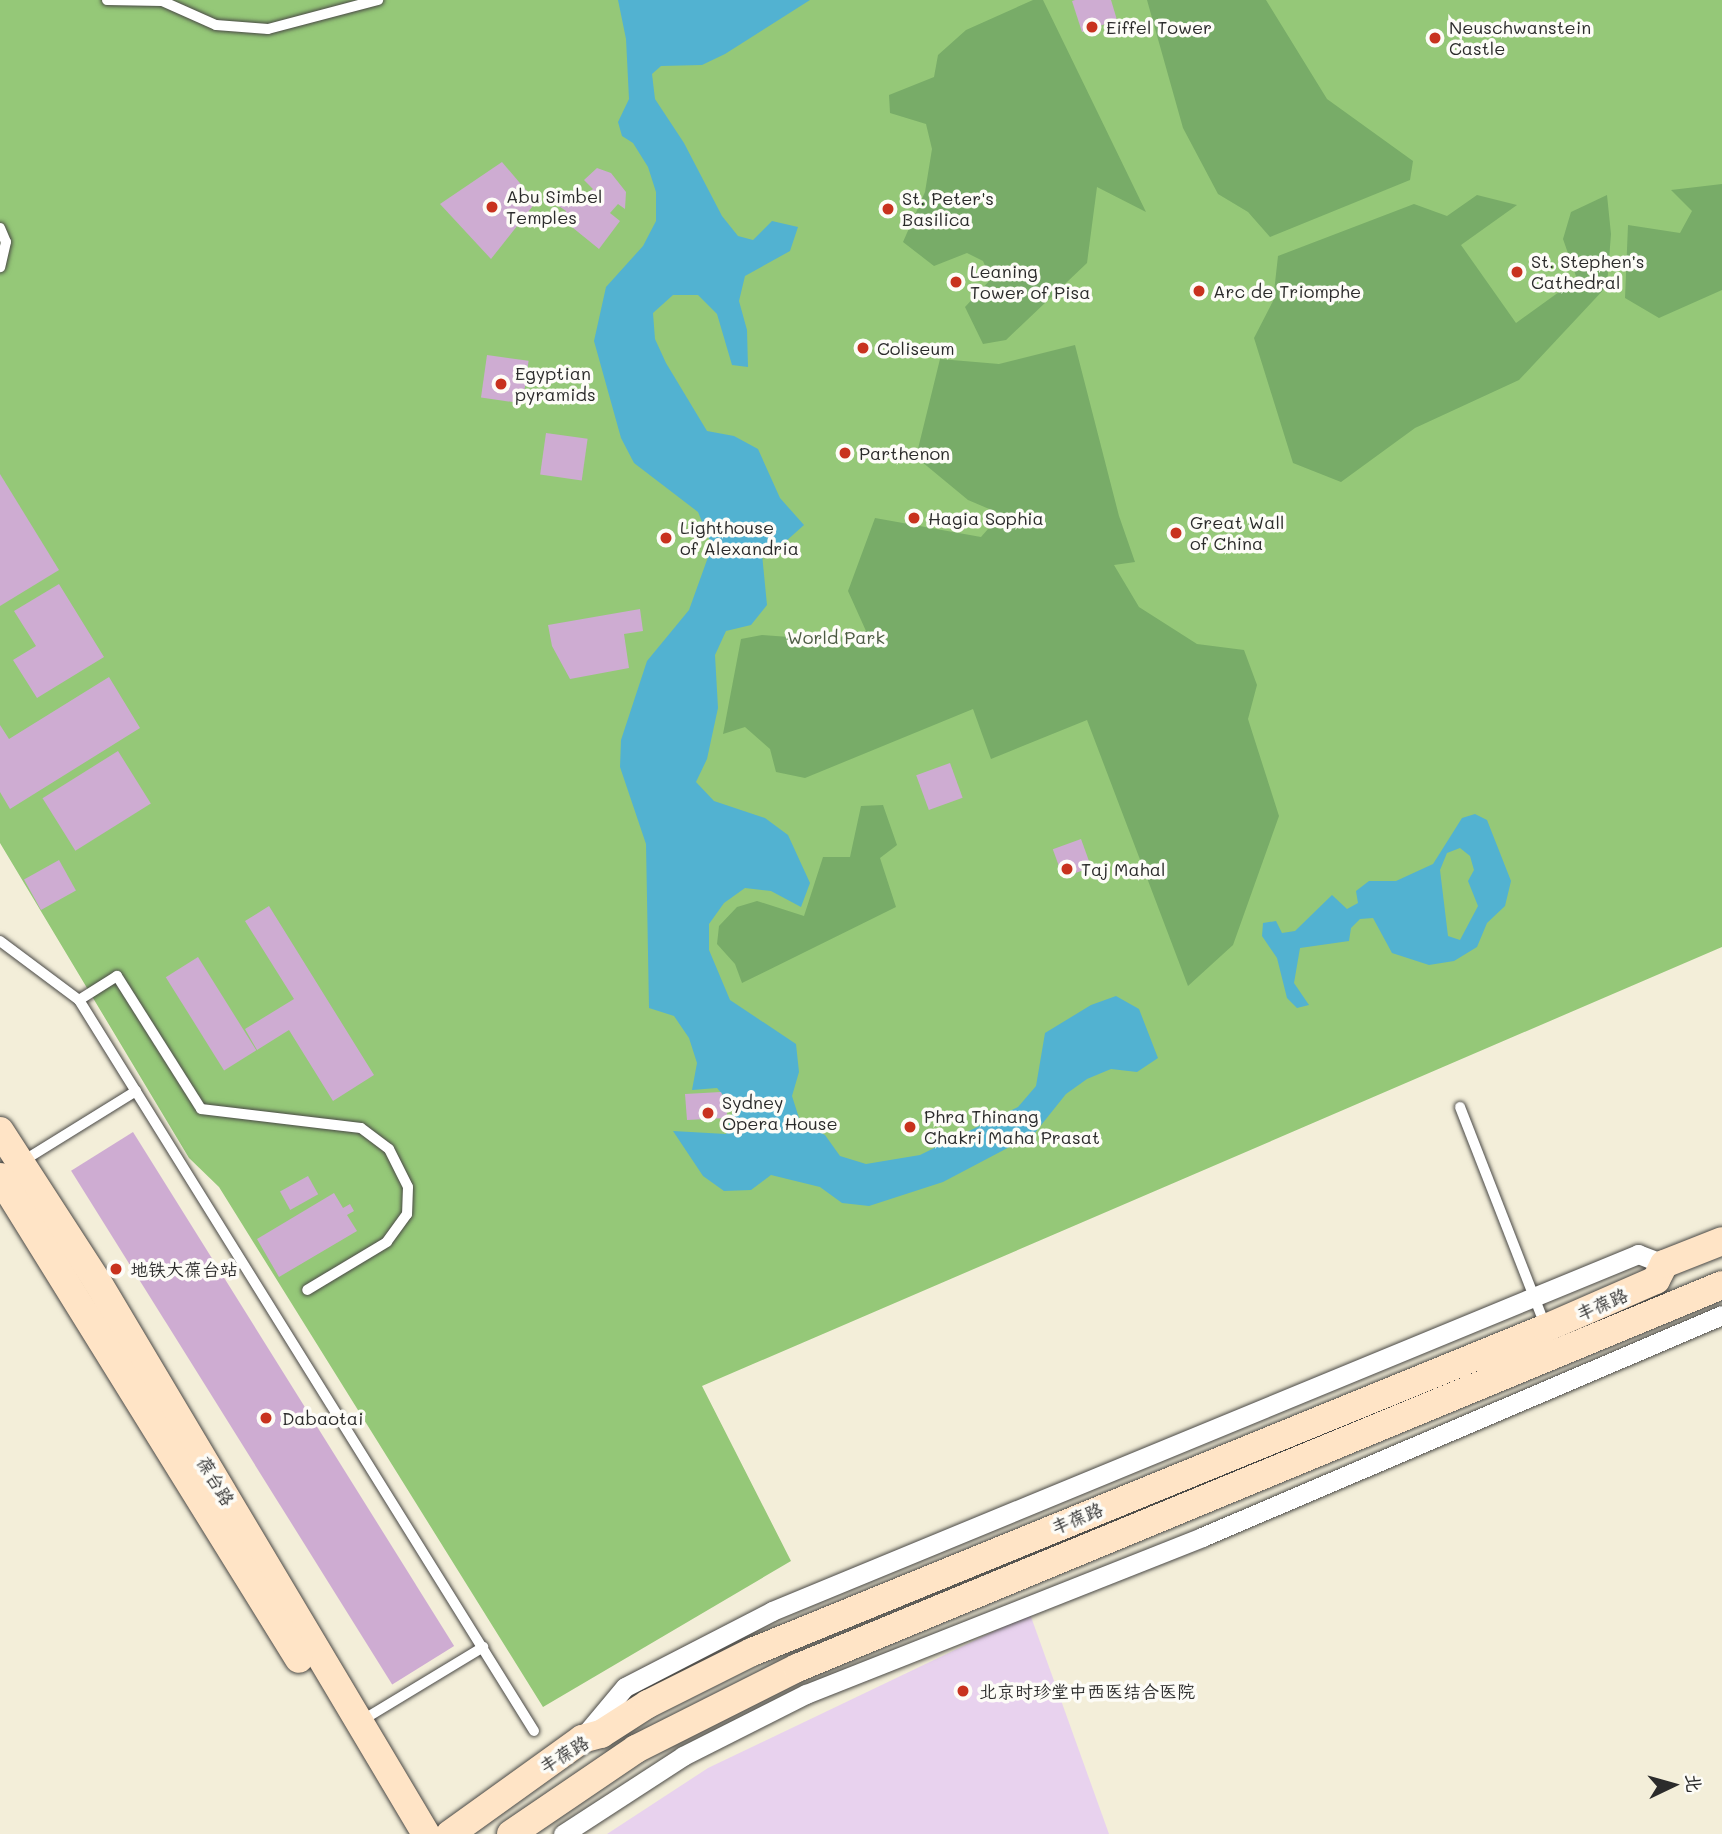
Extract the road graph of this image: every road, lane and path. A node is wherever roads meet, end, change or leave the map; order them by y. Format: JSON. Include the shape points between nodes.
{"nodes":[{"id":1,"x":107,"y":0,"type":"edge"},
{"id":2,"x":378,"y":0,"type":"edge"},
{"id":3,"x":0,"y":228,"type":"edge"},
{"id":4,"x":0,"y":267,"type":"edge"},
{"id":5,"x":0,"y":941,"type":"edge"},
{"id":6,"x":79,"y":1000,"type":"junction"},
{"id":7,"x":135,"y":1091,"type":"junction"},
{"id":8,"x":1460,"y":1107,"type":"dead end"},
{"id":9,"x":0,"y":1132,"type":"edge"},
{"id":10,"x":10,"y":1170,"type":"edge"},
{"id":11,"x":1722,"y":1241,"type":"edge"},
{"id":12,"x":1664,"y":1264,"type":"junction"},
{"id":13,"x":1722,"y":1285,"type":"edge"},
{"id":14,"x":307,"y":1290,"type":"dead end"},
{"id":15,"x":1534,"y":1297,"type":"junction"},
{"id":16,"x":1722,"y":1315,"type":"edge"},
{"id":17,"x":1557,"y":1359,"type":"junction"},
{"id":18,"x":483,"y":1647,"type":"junction"},
{"id":19,"x":359,"y":1723,"type":"junction"},
{"id":20,"x":534,"y":1731,"type":"dead end"},
{"id":21,"x":582,"y":1739,"type":"junction"},
{"id":22,"x":408,"y":1834,"type":"edge"},
{"id":23,"x":426,"y":1834,"type":"edge"},
{"id":24,"x":450,"y":1834,"type":"edge"},
{"id":25,"x":511,"y":1834,"type":"edge"},
{"id":26,"x":563,"y":1834,"type":"edge"}],
"edges":[{"from":1,"to":2,"type":"lane","via":[[162,1],[216,25],[268,29]]},
{"from":3,"to":4,"type":"lane","via":[[6,242]]},
{"from":5,"to":6,"type":"lane"},
{"from":6,"to":7,"type":"lane"},
{"from":6,"to":14,"type":"lane","via":[[117,976],[201,1109],[361,1128],[389,1149],[408,1187],[407,1214],[387,1242]]},
{"from":7,"to":10,"type":"lane"},
{"from":7,"to":18,"type":"lane"},
{"from":8,"to":15,"type":"lane"},
{"from":9,"to":10,"type":"main road","name":"葆台路"},
{"from":10,"to":19,"type":"main road","name":"葆台路","via":[[97,1281]]},
{"from":10,"to":22,"type":"main road","name":"葆台路"},
{"from":11,"to":12,"type":"main road","name":"丰葆路"},
{"from":12,"to":15,"type":"street","via":[[1637,1254]]},
{"from":12,"to":17,"type":"main road","name":"丰葆路","via":[[1656,1280]]},
{"from":13,"to":17,"type":"main road","name":"丰葆路"},
{"from":15,"to":17,"type":"lane"},
{"from":15,"to":21,"type":"street","via":[[760,1617],[625,1687]]},
{"from":16,"to":17,"type":"street"},
{"from":17,"to":21,"type":"main road","name":"丰葆路","via":[[818,1623],[711,1671],[601,1734]]},
{"from":17,"to":25,"type":"main road","name":"丰葆路","via":[[754,1688],[636,1749]]},
{"from":17,"to":26,"type":"street","via":[[1202,1537],[806,1694],[683,1756]]},
{"from":18,"to":19,"type":"lane"},
{"from":18,"to":20,"type":"lane"},
{"from":19,"to":23,"type":"main road","name":"葆台路"},
{"from":21,"to":24,"type":"main road","name":"丰葆路"}]}
